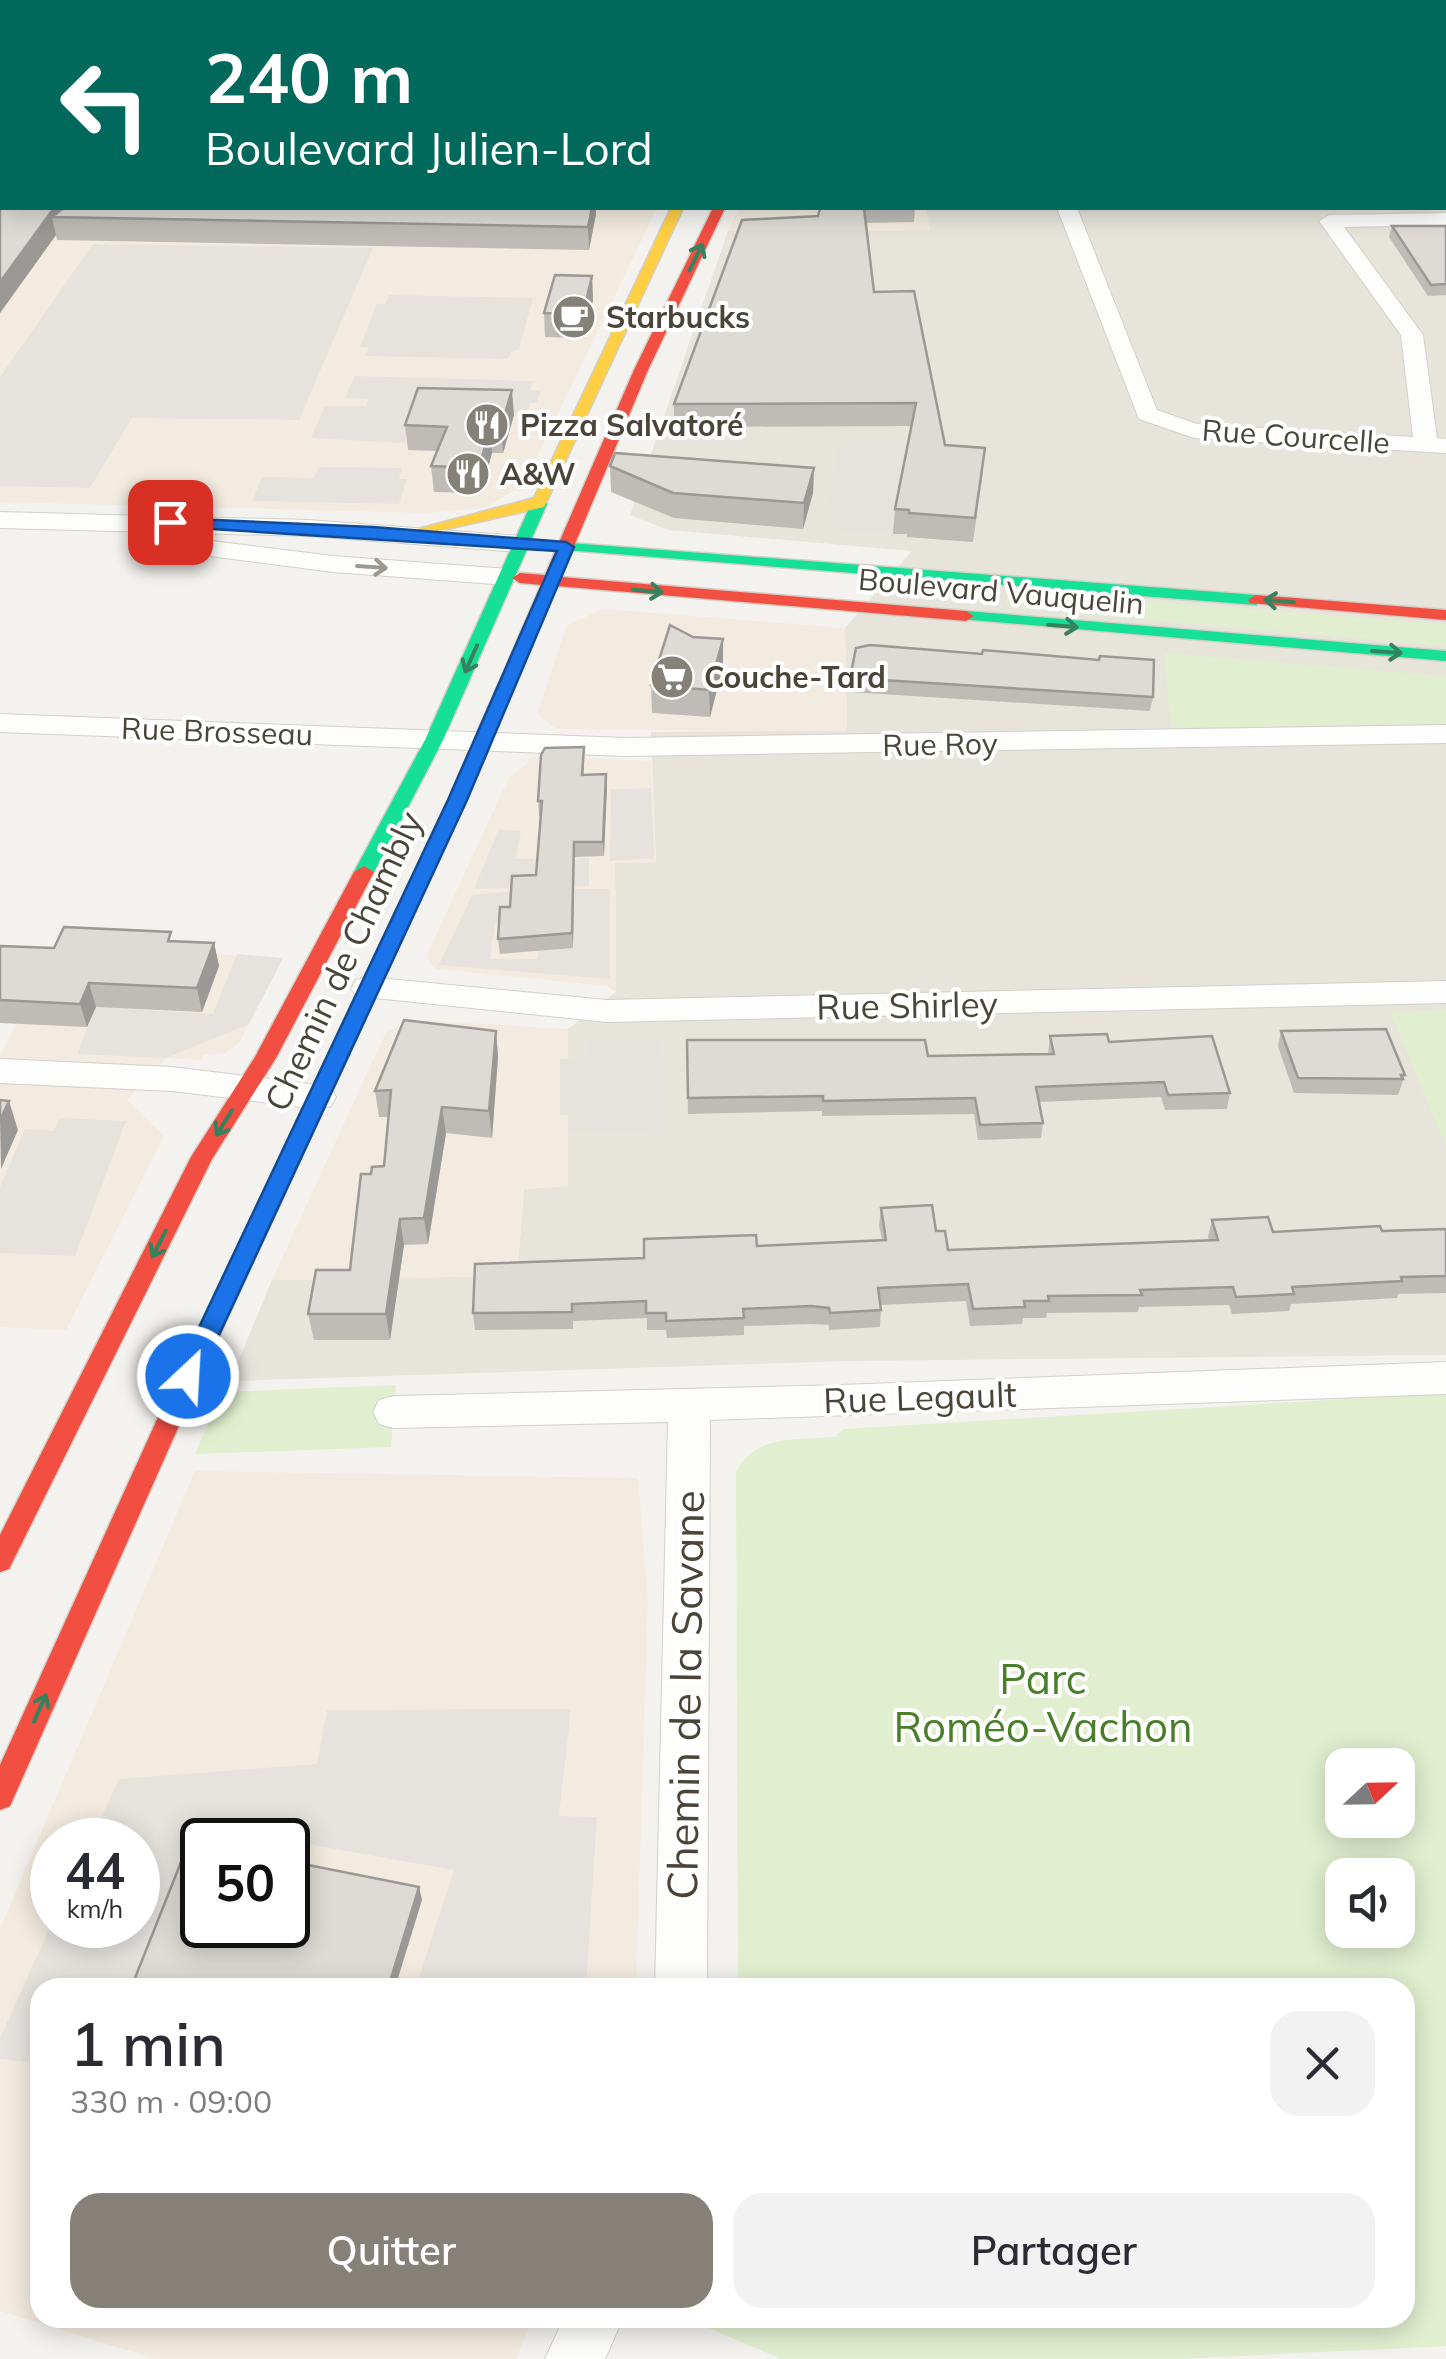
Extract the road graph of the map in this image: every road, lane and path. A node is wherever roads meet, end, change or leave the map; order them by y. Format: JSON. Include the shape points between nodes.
{"nodes":[{"id":1,"x":677,"y":210,"type":"edge"},
{"id":2,"x":717,"y":210,"type":"edge"},
{"id":3,"x":1067,"y":210,"type":"edge"},
{"id":4,"x":1446,"y":220,"type":"edge"},
{"id":5,"x":1436,"y":446,"type":"edge"},
{"id":6,"x":540,"y":501,"type":"junction"},
{"id":7,"x":583,"y":504,"type":"junction"},
{"id":8,"x":7,"y":520,"type":"edge"},
{"id":9,"x":412,"y":534,"type":"junction"},
{"id":10,"x":522,"y":544,"type":"junction"},
{"id":11,"x":566,"y":547,"type":"junction"},
{"id":12,"x":676,"y":554,"type":"junction"},
{"id":13,"x":508,"y":577,"type":"junction"},
{"id":14,"x":551,"y":582,"type":"junction"},
{"id":15,"x":1446,"y":614,"type":"edge"},
{"id":16,"x":1446,"y":656,"type":"edge"},
{"id":17,"x":0,"y":723,"type":"edge"},
{"id":18,"x":1446,"y":734,"type":"edge"},
{"id":19,"x":434,"y":740,"type":"junction"},
{"id":20,"x":483,"y":742,"type":"junction"},
{"id":21,"x":368,"y":988,"type":"junction"},
{"id":22,"x":1446,"y":992,"type":"edge"},
{"id":23,"x":0,"y":1071,"type":"edge"},
{"id":24,"x":245,"y":1089,"type":"junction"},
{"id":25,"x":318,"y":1098,"type":"junction"},
{"id":26,"x":1446,"y":1378,"type":"edge"},
{"id":27,"x":690,"y":1404,"type":"junction"},
{"id":28,"x":394,"y":1412,"type":"dead end"},
{"id":29,"x":0,"y":1560,"type":"edge"},
{"id":30,"x":0,"y":1797,"type":"edge"},
{"id":31,"x":680,"y":1978,"type":"edge"},
{"id":32,"x":589,"y":2328,"type":"edge"},
{"id":33,"x":574,"y":2359,"type":"edge"}],
"edges":[{"from":1,"to":6,"type":"main road","name":"Chemin de Chambly"},
{"from":7,"to":2,"type":"main road","name":"Chemin de Chambly","one_way":true},
{"from":3,"to":5,"type":"street","name":"Rue Courcelle","via":[[1147,414],[1194,431]]},
{"from":4,"to":5,"type":"street","via":[[1329,221],[1420,334]]},
{"from":6,"to":9,"type":"main road"},
{"from":6,"to":10,"type":"main road","name":"Chemin de Chambly"},
{"from":7,"to":11,"type":"main road","name":"Chemin de Chambly"},
{"from":7,"to":12,"type":"main road"},
{"from":8,"to":9,"type":"street"},
{"from":8,"to":13,"type":"street","one_way":true,"via":[[308,561]]},
{"from":9,"to":10,"type":"street"},
{"from":10,"to":11,"type":"main road","name":"Boulevard Vauquelin"},
{"from":10,"to":13,"type":"main road","name":"Chemin de Chambly"},
{"from":11,"to":12,"type":"main road","name":"Boulevard Vauquelin"},
{"from":11,"to":14,"type":"main road","name":"Chemin de Chambly"},
{"from":15,"to":12,"type":"main road","name":"Boulevard Vauquelin","one_way":true},
{"from":13,"to":14,"type":"main road","name":"Boulevard Vauquelin"},
{"from":13,"to":19,"type":"main road","name":"Chemin de Chambly","one_way":true},
{"from":14,"to":16,"type":"main road","name":"Boulevard Vauquelin","one_way":true},
{"from":14,"to":20,"type":"main road","name":"Chemin de Chambly"},
{"from":17,"to":19,"type":"street","name":"Rue Brosseau"},
{"from":18,"to":20,"type":"street","name":"Rue Roy","via":[[626,748]]},
{"from":19,"to":20,"type":"street","name":"Rue Roy"},
{"from":19,"to":24,"type":"main road","name":"Chemin de Chambly"},
{"from":20,"to":21,"type":"main road","name":"Chemin de Chambly"},
{"from":21,"to":22,"type":"street","name":"Rue Shirley","via":[[606,1011]]},
{"from":21,"to":25,"type":"main road","name":"Chemin de Chambly"},
{"from":23,"to":24,"type":"street"},
{"from":24,"to":25,"type":"street"},
{"from":24,"to":29,"type":"main road","name":"Chemin de Chambly","one_way":true,"via":[[202,1157]]},
{"from":30,"to":25,"type":"main road","name":"Chemin de Chambly","one_way":true},
{"from":26,"to":27,"type":"street","name":"Rue Legault"},
{"from":27,"to":28,"type":"street","name":"Rue Legault"},
{"from":27,"to":31,"type":"street","name":"Chemin de la Savane"},
{"from":32,"to":33,"type":"street"}]}
